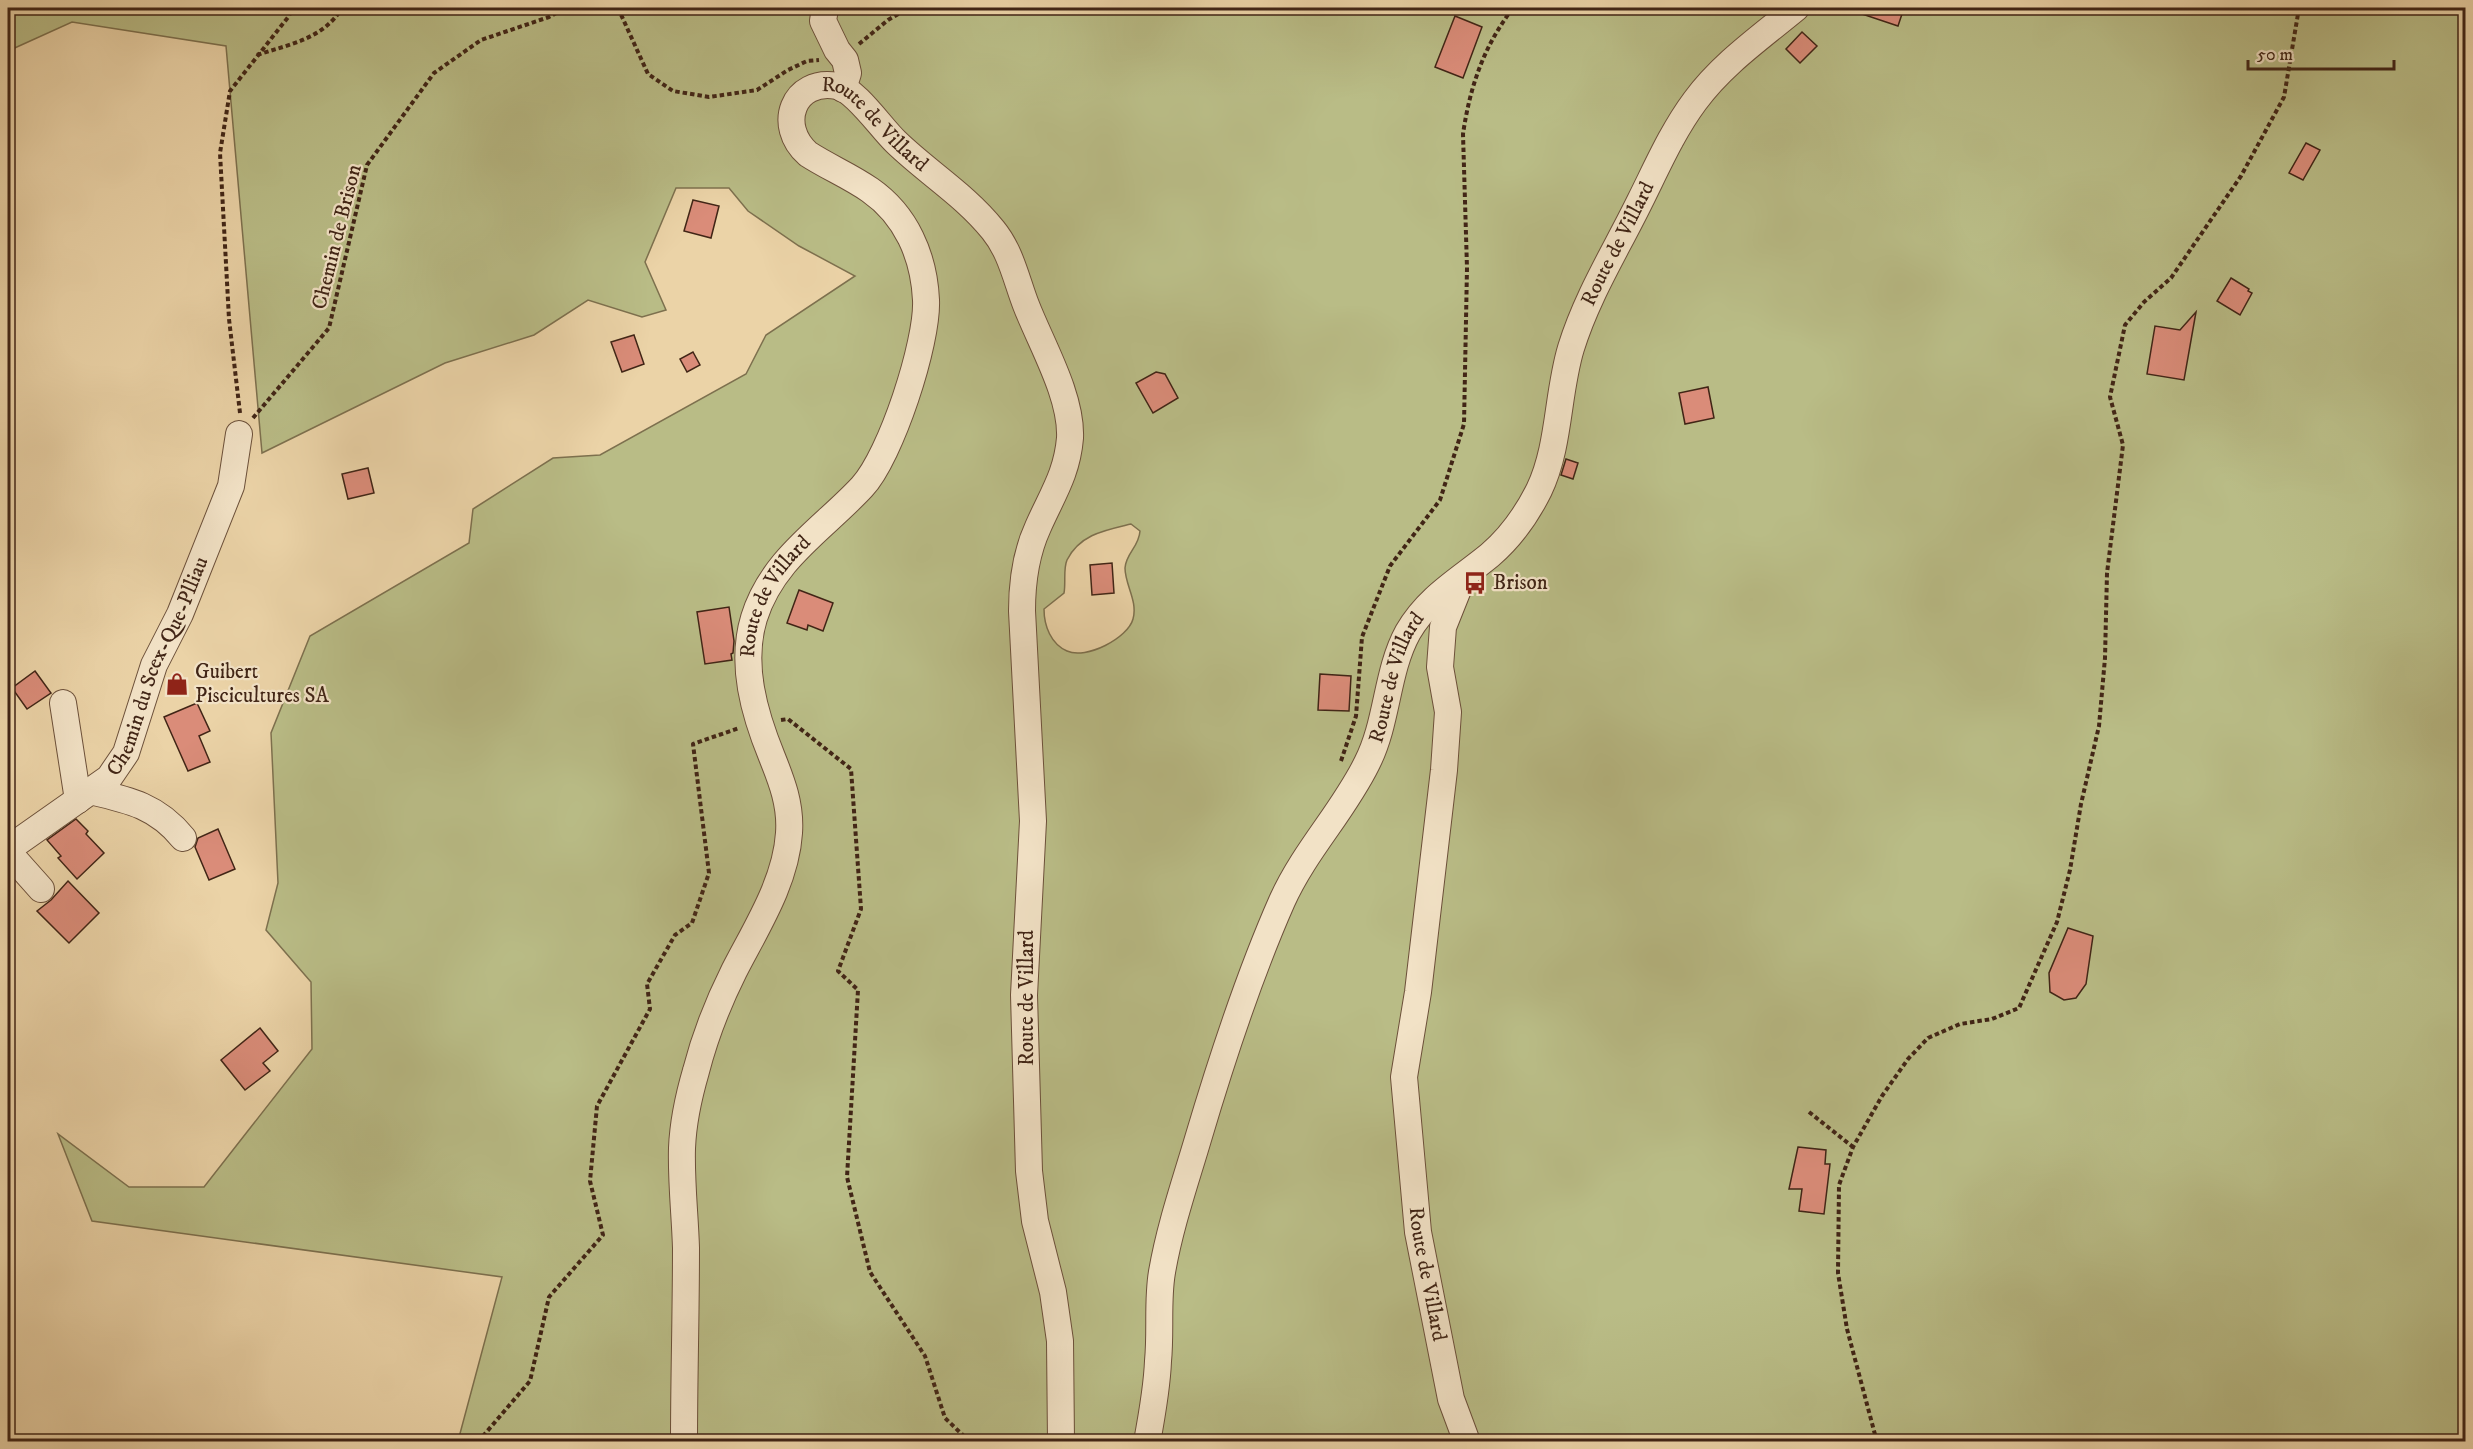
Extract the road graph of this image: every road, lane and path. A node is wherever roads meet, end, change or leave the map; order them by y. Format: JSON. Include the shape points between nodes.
{"nodes":[{"id":1,"x":292,"y":8,"type":"edge"},
{"id":2,"x":342,"y":8,"type":"edge"},
{"id":3,"x":565,"y":8,"type":"edge"},
{"id":4,"x":618,"y":8,"type":"edge"},
{"id":5,"x":825,"y":8,"type":"edge"},
{"id":6,"x":909,"y":8,"type":"edge"},
{"id":7,"x":1513,"y":8,"type":"edge"},
{"id":8,"x":1796,"y":8,"type":"edge"},
{"id":9,"x":2299,"y":8,"type":"edge"},
{"id":10,"x":256,"y":56,"type":"junction"},
{"id":11,"x":845,"y":60,"type":"junction"},
{"id":12,"x":843,"y":89,"type":"junction"},
{"id":13,"x":239,"y":434,"type":"junction"},
{"id":14,"x":1465,"y":573,"type":"junction"},
{"id":15,"x":63,"y":703,"type":"dead end"},
{"id":16,"x":760,"y":723,"type":"junction"},
{"id":17,"x":1338,"y":770,"type":"dead end"},
{"id":18,"x":84,"y":795,"type":"junction"},
{"id":19,"x":183,"y":838,"type":"dead end"},
{"id":20,"x":8,"y":851,"type":"edge"},
{"id":21,"x":41,"y":889,"type":"dead end"},
{"id":22,"x":1809,"y":1112,"type":"dead end"},
{"id":23,"x":1853,"y":1147,"type":"junction"},
{"id":24,"x":478,"y":1442,"type":"edge"},
{"id":25,"x":684,"y":1442,"type":"edge"},
{"id":26,"x":970,"y":1442,"type":"edge"},
{"id":27,"x":1061,"y":1442,"type":"edge"},
{"id":28,"x":1147,"y":1442,"type":"edge"},
{"id":29,"x":1467,"y":1442,"type":"edge"},
{"id":30,"x":1877,"y":1442,"type":"edge"}],
"edges":[{"from":1,"to":10,"type":"path"},
{"from":2,"to":10,"type":"path","via":[[331,24],[311,37]]},
{"from":3,"to":13,"type":"path","name":"Chemin de Brison","via":[[481,40],[434,73],[368,165],[329,328]]},
{"from":4,"to":11,"type":"path","via":[[648,74],[673,92],[709,97],[757,90],[807,61]]},
{"from":5,"to":11,"type":"street","via":[[823,21]]},
{"from":6,"to":11,"type":"path","via":[[888,21]]},
{"from":7,"to":17,"type":"path","via":[[1484,53],[1463,134],[1467,268],[1464,424],[1440,500],[1390,567],[1362,637],[1356,716]]},
{"from":8,"to":14,"type":"street","name":"Route de Villard","via":[[1717,75],[1669,142],[1576,333],[1567,361],[1550,458],[1539,490],[1509,537]]},
{"from":9,"to":23,"type":"path","via":[[2284,97],[2241,176],[2171,278],[2125,325],[2110,397],[2123,446],[2108,573],[2098,726],[2057,922],[2019,1008],[1992,1019],[1960,1024],[1928,1038],[1882,1096]]},
{"from":10,"to":13,"type":"path","via":[[230,91],[220,153]]},
{"from":11,"to":12,"type":"street","via":[[848,73]]},
{"from":12,"to":16,"type":"street","name":"Route de Villard","via":[[814,88],[802,96],[790,117],[793,134],[808,154],[871,190],[897,214],[920,262],[926,313],[905,395],[880,463],[863,486],[787,559],[758,608],[748,656]]},
{"from":12,"to":27,"type":"street","name":"Route de Villard","via":[[896,142],[972,206],[1002,243],[1069,420],[1065,470],[1031,545],[1022,611],[1033,821],[1024,995],[1029,1171],[1035,1221],[1053,1292],[1060,1341]]},
{"from":13,"to":18,"type":"street","name":"Chemin du Scex-Que-Plliau","via":[[231,486],[180,614],[154,665],[126,753],[109,778]]},
{"from":14,"to":28,"type":"street","name":"Route de Villard","via":[[1432,601],[1409,632],[1398,657],[1372,754],[1294,876],[1230,1033],[1166,1250],[1159,1292],[1158,1363]]},
{"from":14,"to":29,"type":"street","name":"Route de Villard","via":[[1443,627],[1440,667],[1448,712],[1444,770],[1404,1077],[1418,1232],[1451,1398]]},
{"from":15,"to":18,"type":"street"},
{"from":16,"to":24,"type":"path","via":[[693,744],[709,873],[692,923],[675,935],[647,984],[650,1009],[597,1106],[590,1181],[603,1235],[549,1297],[530,1381]]},
{"from":16,"to":25,"type":"street","name":"Route de Villard","via":[[784,788],[789,835],[785,860],[771,898],[718,1004],[696,1071],[682,1144],[686,1248]]},
{"from":16,"to":26,"type":"path","via":[[788,719],[851,769],[861,909],[838,971],[858,990],[847,1177],[870,1272],[926,1356],[945,1418]]},
{"from":18,"to":19,"type":"street","via":[[134,801],[169,821]]},
{"from":18,"to":20,"type":"street","name":"Chemin du Scex-Que-Plliau"},
{"from":20,"to":21,"type":"street"},
{"from":22,"to":23,"type":"path"},
{"from":23,"to":30,"type":"path","via":[[1839,1185],[1838,1273],[1847,1329]]}]}
